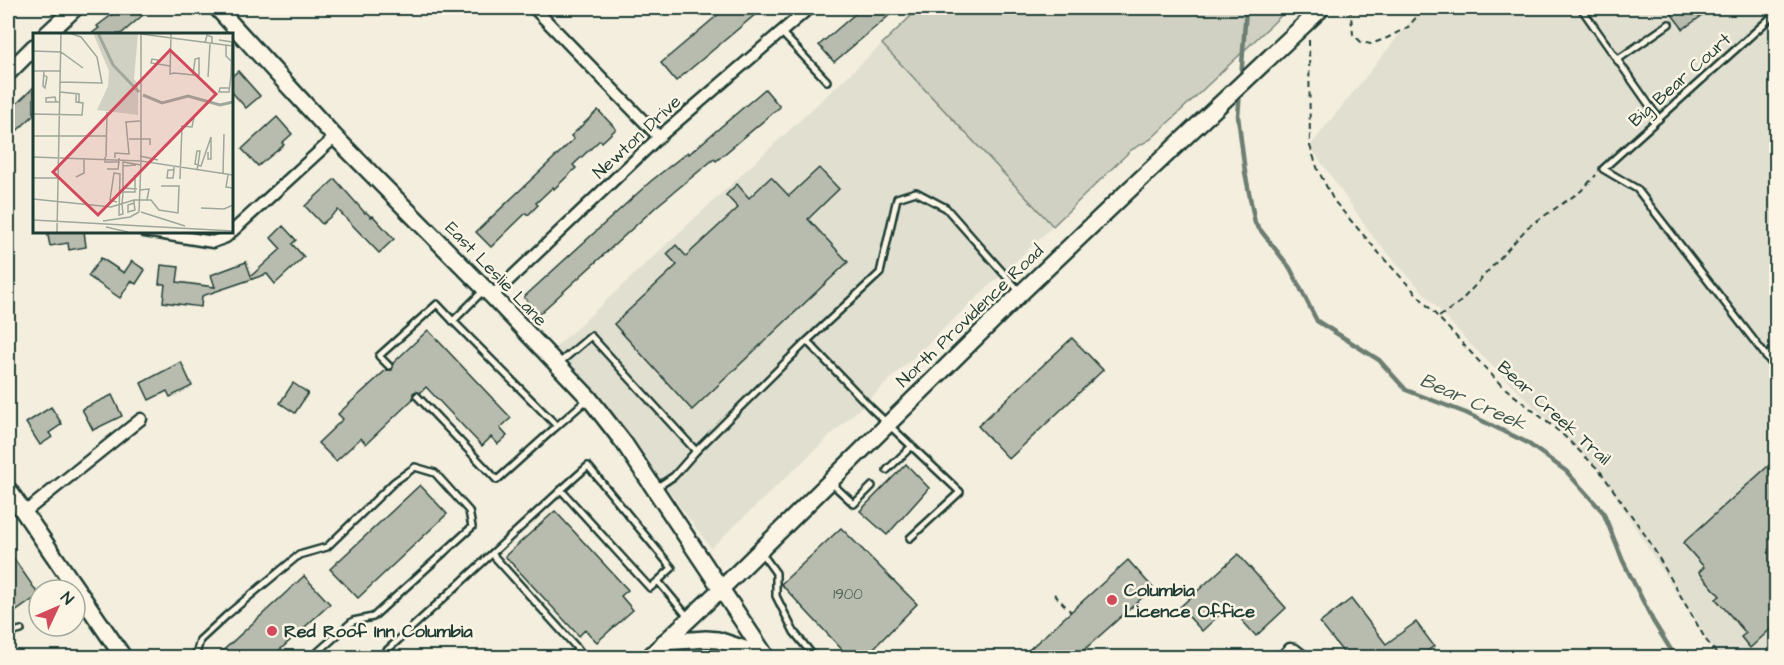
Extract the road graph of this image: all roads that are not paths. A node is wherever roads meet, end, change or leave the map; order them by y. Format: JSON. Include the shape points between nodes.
{"nodes":[{"id":1,"x":75,"y":8,"type":"edge"},
{"id":2,"x":218,"y":8,"type":"edge"},
{"id":3,"x":534,"y":8,"type":"edge"},
{"id":4,"x":808,"y":8,"type":"edge"},
{"id":5,"x":1322,"y":8,"type":"edge"},
{"id":6,"x":1581,"y":8,"type":"edge"},
{"id":7,"x":1776,"y":13,"type":"edge"},
{"id":8,"x":1669,"y":24,"type":"dead end"},
{"id":9,"x":781,"y":32,"type":"junction"},
{"id":10,"x":48,"y":33,"type":"edge"},
{"id":11,"x":33,"y":48,"type":"edge"},
{"id":12,"x":1617,"y":60,"type":"junction"},
{"id":13,"x":8,"y":73,"type":"edge"},
{"id":14,"x":827,"y":81,"type":"dead end"},
{"id":15,"x":1659,"y":119,"type":"junction"},
{"id":16,"x":335,"y":137,"type":"junction"},
{"id":17,"x":659,"y":137,"type":"junction"},
{"id":18,"x":232,"y":231,"type":"edge"},
{"id":19,"x":150,"y":232,"type":"edge"},
{"id":20,"x":231,"y":232,"type":"edge"},
{"id":21,"x":489,"y":292,"type":"junction"},
{"id":22,"x":1021,"y":293,"type":"junction"},
{"id":23,"x":453,"y":321,"type":"junction"},
{"id":24,"x":807,"y":341,"type":"junction"},
{"id":25,"x":1776,"y":348,"type":"edge"},
{"id":26,"x":1766,"y":357,"type":"junction"},
{"id":27,"x":557,"y":365,"type":"junction"},
{"id":28,"x":389,"y":366,"type":"dead end"},
{"id":29,"x":1776,"y":369,"type":"edge"},
{"id":30,"x":417,"y":396,"type":"dead end"},
{"id":31,"x":589,"y":398,"type":"junction"},
{"id":32,"x":141,"y":419,"type":"dead end"},
{"id":33,"x":887,"y":423,"type":"junction"},
{"id":34,"x":557,"y":426,"type":"junction"},
{"id":35,"x":912,"y":446,"type":"junction"},
{"id":36,"x":696,"y":451,"type":"junction"},
{"id":37,"x":887,"y":470,"type":"dead end"},
{"id":38,"x":829,"y":481,"type":"junction"},
{"id":39,"x":872,"y":486,"type":"dead end"},
{"id":40,"x":8,"y":489,"type":"edge"},
{"id":41,"x":654,"y":489,"type":"junction"},
{"id":42,"x":561,"y":490,"type":"junction"},
{"id":43,"x":25,"y":512,"type":"junction"},
{"id":44,"x":910,"y":538,"type":"dead end"},
{"id":45,"x":759,"y":550,"type":"junction"},
{"id":46,"x":492,"y":554,"type":"junction"},
{"id":47,"x":658,"y":581,"type":"junction"},
{"id":48,"x":721,"y":589,"type":"junction"},
{"id":49,"x":690,"y":619,"type":"junction"},
{"id":50,"x":8,"y":629,"type":"edge"},
{"id":51,"x":21,"y":630,"type":"dead end"},
{"id":52,"x":664,"y":642,"type":"junction"},
{"id":53,"x":578,"y":649,"type":"junction"},
{"id":54,"x":382,"y":656,"type":"edge"},
{"id":55,"x":124,"y":657,"type":"edge"},
{"id":56,"x":195,"y":657,"type":"edge"},
{"id":57,"x":311,"y":657,"type":"edge"},
{"id":58,"x":569,"y":657,"type":"edge"},
{"id":59,"x":586,"y":657,"type":"edge"},
{"id":60,"x":648,"y":657,"type":"edge"},
{"id":61,"x":767,"y":657,"type":"edge"},
{"id":62,"x":815,"y":657,"type":"edge"},
{"id":63,"x":1281,"y":657,"type":"edge"},
{"id":64,"x":1305,"y":657,"type":"edge"}],
"edges":[{"from":1,"to":10,"type":"street"},
{"from":2,"to":16,"type":"street","name":"East Leslie Lane"},
{"from":3,"to":17,"type":"street"},
{"from":4,"to":9,"type":"street","name":"Newton Drive"},
{"from":5,"to":22,"type":"street","name":"North Providence Road","bridge":true},
{"from":6,"to":12,"type":"lane"},
{"from":7,"to":15,"type":"lane","name":"Big Bear Court"},
{"from":8,"to":12,"type":"lane"},
{"from":9,"to":14,"type":"lane"},
{"from":9,"to":17,"type":"street","name":"Newton Drive"},
{"from":11,"to":13,"type":"street"},
{"from":12,"to":15,"type":"lane"},
{"from":15,"to":26,"type":"lane","name":"Big Bear Court","via":[[1603,169],[1637,189]]},
{"from":16,"to":18,"type":"street"},
{"from":16,"to":21,"type":"street","name":"East Leslie Lane"},
{"from":17,"to":21,"type":"street","name":"Newton Drive"},
{"from":19,"to":20,"type":"street","via":[[213,242]]},
{"from":21,"to":23,"type":"lane"},
{"from":21,"to":27,"type":"street","name":"East Leslie Lane"},
{"from":22,"to":24,"type":"lane","via":[[946,208],[916,192],[897,198],[880,273]]},
{"from":22,"to":33,"type":"street","name":"North Providence Road"},
{"from":23,"to":28,"type":"lane","via":[[437,304],[379,356]]},
{"from":23,"to":34,"type":"lane"},
{"from":24,"to":33,"type":"lane"},
{"from":24,"to":36,"type":"lane"},
{"from":25,"to":26,"type":"lane"},
{"from":26,"to":29,"type":"lane"},
{"from":27,"to":31,"type":"street","name":"East Leslie Lane"},
{"from":27,"to":36,"type":"lane","via":[[591,336]]},
{"from":30,"to":34,"type":"lane","via":[[497,480]]},
{"from":31,"to":34,"type":"lane"},
{"from":31,"to":41,"type":"street","name":"East Leslie Lane"},
{"from":32,"to":43,"type":"street"},
{"from":33,"to":35,"type":"lane"},
{"from":33,"to":38,"type":"street","name":"North Providence Road"},
{"from":35,"to":37,"type":"lane"},
{"from":35,"to":44,"type":"lane","via":[[960,492]]},
{"from":36,"to":41,"type":"lane","via":[[674,476]]},
{"from":38,"to":39,"type":"lane","via":[[854,504]]},
{"from":38,"to":45,"type":"street","name":"North Providence Road"},
{"from":40,"to":43,"type":"street"},
{"from":41,"to":48,"type":"street","name":"East Leslie Lane"},
{"from":42,"to":46,"type":"lane"},
{"from":42,"to":47,"type":"lane","via":[[651,588]]},
{"from":42,"to":47,"type":"lane","via":[[588,466],[672,568]]},
{"from":43,"to":55,"type":"street"},
{"from":45,"to":48,"type":"street","name":"North Providence Road"},
{"from":45,"to":62,"type":"lane","via":[[776,573],[776,596],[789,623]]},
{"from":46,"to":53,"type":"lane"},
{"from":46,"to":54,"type":"lane"},
{"from":47,"to":49,"type":"lane"},
{"from":48,"to":49,"type":"street","name":"North Providence Road"},
{"from":48,"to":61,"type":"street","name":"East Leslie Lane"},
{"from":49,"to":52,"type":"street","name":"North Providence Road"},
{"from":50,"to":51,"type":"lane"},
{"from":52,"to":60,"type":"street","name":"North Providence Road"},
{"from":52,"to":61,"type":"street","via":[[718,640]]},
{"from":53,"to":58,"type":"lane"},
{"from":53,"to":59,"type":"lane"},
{"from":56,"to":57,"type":"lane","via":[[200,640],[228,615],[299,555],[327,547],[394,482],[415,467],[435,473],[469,511],[472,527],[373,617],[353,621]]},
{"from":63,"to":64,"type":"street","via":[[1290,649]]}]}
